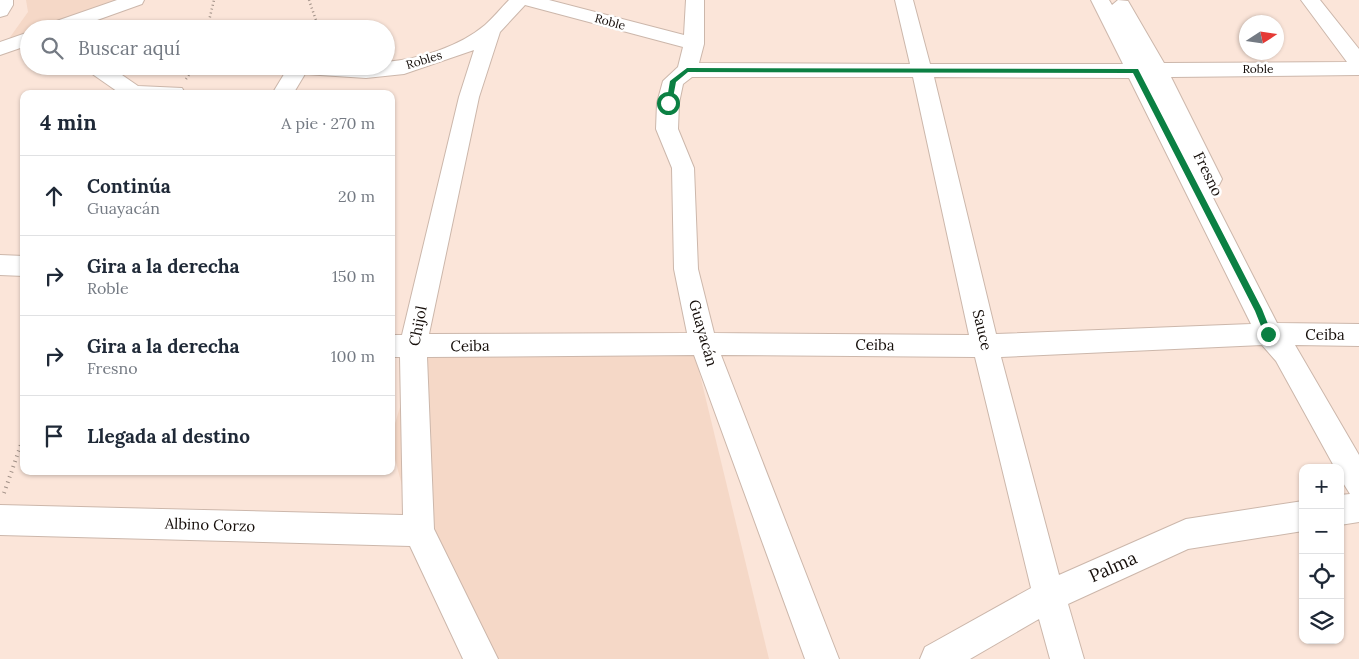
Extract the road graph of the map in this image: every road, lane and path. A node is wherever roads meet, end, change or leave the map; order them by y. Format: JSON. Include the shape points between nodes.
{"nodes":[{"id":1,"x":4,"y":0,"type":"edge"},
{"id":2,"x":135,"y":0,"type":"edge"},
{"id":3,"x":214,"y":0,"type":"edge"},
{"id":4,"x":309,"y":0,"type":"edge"},
{"id":5,"x":520,"y":0,"type":"edge"},
{"id":6,"x":527,"y":0,"type":"edge"},
{"id":7,"x":696,"y":0,"type":"edge"},
{"id":8,"x":904,"y":0,"type":"edge"},
{"id":9,"x":1100,"y":0,"type":"edge"},
{"id":10,"x":1118,"y":0,"type":"edge"},
{"id":11,"x":1310,"y":0,"type":"edge"},
{"id":12,"x":0,"y":11,"type":"edge"},
{"id":13,"x":78,"y":20,"type":"edge"},
{"id":14,"x":209,"y":20,"type":"edge"},
{"id":15,"x":315,"y":20,"type":"edge"},
{"id":16,"x":491,"y":30,"type":"junction"},
{"id":17,"x":20,"y":41,"type":"edge"},
{"id":18,"x":694,"y":44,"type":"junction"},
{"id":19,"x":0,"y":49,"type":"edge"},
{"id":20,"x":1359,"y":63,"type":"edge"},
{"id":21,"x":395,"y":68,"type":"edge"},
{"id":22,"x":1359,"y":68,"type":"edge"},
{"id":23,"x":922,"y":69,"type":"junction"},
{"id":24,"x":687,"y":70,"type":"junction"},
{"id":25,"x":1136,"y":70,"type":"junction"},
{"id":26,"x":1158,"y":70,"type":"junction"},
{"id":27,"x":109,"y":75,"type":"edge"},
{"id":28,"x":294,"y":75,"type":"edge"},
{"id":29,"x":130,"y":90,"type":"edge"},
{"id":30,"x":285,"y":90,"type":"edge"},
{"id":31,"x":0,"y":265,"type":"edge"},
{"id":32,"x":20,"y":266,"type":"edge"},
{"id":33,"x":1359,"y":335,"type":"edge"},
{"id":34,"x":1279,"y":340,"type":"junction"},
{"id":35,"x":703,"y":344,"type":"junction"},
{"id":36,"x":402,"y":346,"type":"edge"},
{"id":37,"x":985,"y":346,"type":"junction"},
{"id":38,"x":20,"y":449,"type":"edge"},
{"id":39,"x":1359,"y":483,"type":"edge"},
{"id":40,"x":1359,"y":507,"type":"edge"},
{"id":41,"x":2,"y":508,"type":"edge"},
{"id":42,"x":1344,"y":509,"type":"edge"},
{"id":43,"x":1299,"y":517,"type":"edge"},
{"id":44,"x":419,"y":531,"type":"junction"},
{"id":45,"x":1048,"y":596,"type":"junction"},
{"id":46,"x":481,"y":659,"type":"edge"},
{"id":47,"x":822,"y":659,"type":"edge"},
{"id":48,"x":937,"y":659,"type":"edge"},
{"id":49,"x":1067,"y":659,"type":"edge"}],
"edges":[{"from":1,"to":12,"type":"street"},
{"from":2,"to":13,"type":"street"},
{"from":3,"to":14,"type":"path"},
{"from":4,"to":15,"type":"path"},
{"from":5,"to":16,"type":"street","name":"Chijol"},
{"from":6,"to":18,"type":"street","name":"Roble"},
{"from":7,"to":18,"type":"street","name":"Guayacán"},
{"from":8,"to":23,"type":"street","name":"Sauce"},
{"from":9,"to":25,"type":"street","name":"Fresno"},
{"from":10,"to":26,"type":"street","name":"Fresno"},
{"from":11,"to":20,"type":"street"},
{"from":16,"to":21,"type":"street","name":"Robles","via":[[464,48]]},
{"from":16,"to":36,"type":"street","name":"Chijol","via":[[469,97]]},
{"from":17,"to":19,"type":"street"},
{"from":18,"to":24,"type":"street","name":"Guayacán"},
{"from":22,"to":26,"type":"street","name":"Roble"},
{"from":23,"to":24,"type":"street"},
{"from":23,"to":25,"type":"street"},
{"from":23,"to":37,"type":"street","name":"Sauce"},
{"from":24,"to":35,"type":"street","name":"Guayacán","via":[[673,81],[667,129],[683,168],[686,269]]},
{"from":25,"to":34,"type":"street","name":"Fresno","via":[[1259,311]]},
{"from":26,"to":34,"type":"street","name":"Fresno"},
{"from":27,"to":29,"type":"street"},
{"from":28,"to":30,"type":"street"},
{"from":31,"to":32,"type":"street"},
{"from":33,"to":34,"type":"street","name":"Ceiba"},
{"from":34,"to":37,"type":"street","name":"Ceiba"},
{"from":34,"to":39,"type":"street","name":"Fresno"},
{"from":35,"to":36,"type":"street","name":"Ceiba"},
{"from":35,"to":37,"type":"street","name":"Ceiba"},
{"from":35,"to":47,"type":"street","name":"Guayacán"},
{"from":36,"to":44,"type":"street","name":"Chijol"},
{"from":37,"to":45,"type":"street","name":"Sauce"},
{"from":38,"to":41,"type":"path"},
{"from":40,"to":42,"type":"street"},
{"from":41,"to":44,"type":"street","name":"Albino Corzo"},
{"from":43,"to":45,"type":"street","name":"Palma","via":[[1186,534]]},
{"from":44,"to":46,"type":"street","name":"Chijol"},
{"from":45,"to":48,"type":"street","name":"Palma"},
{"from":45,"to":49,"type":"street","name":"Sauce"}]}
